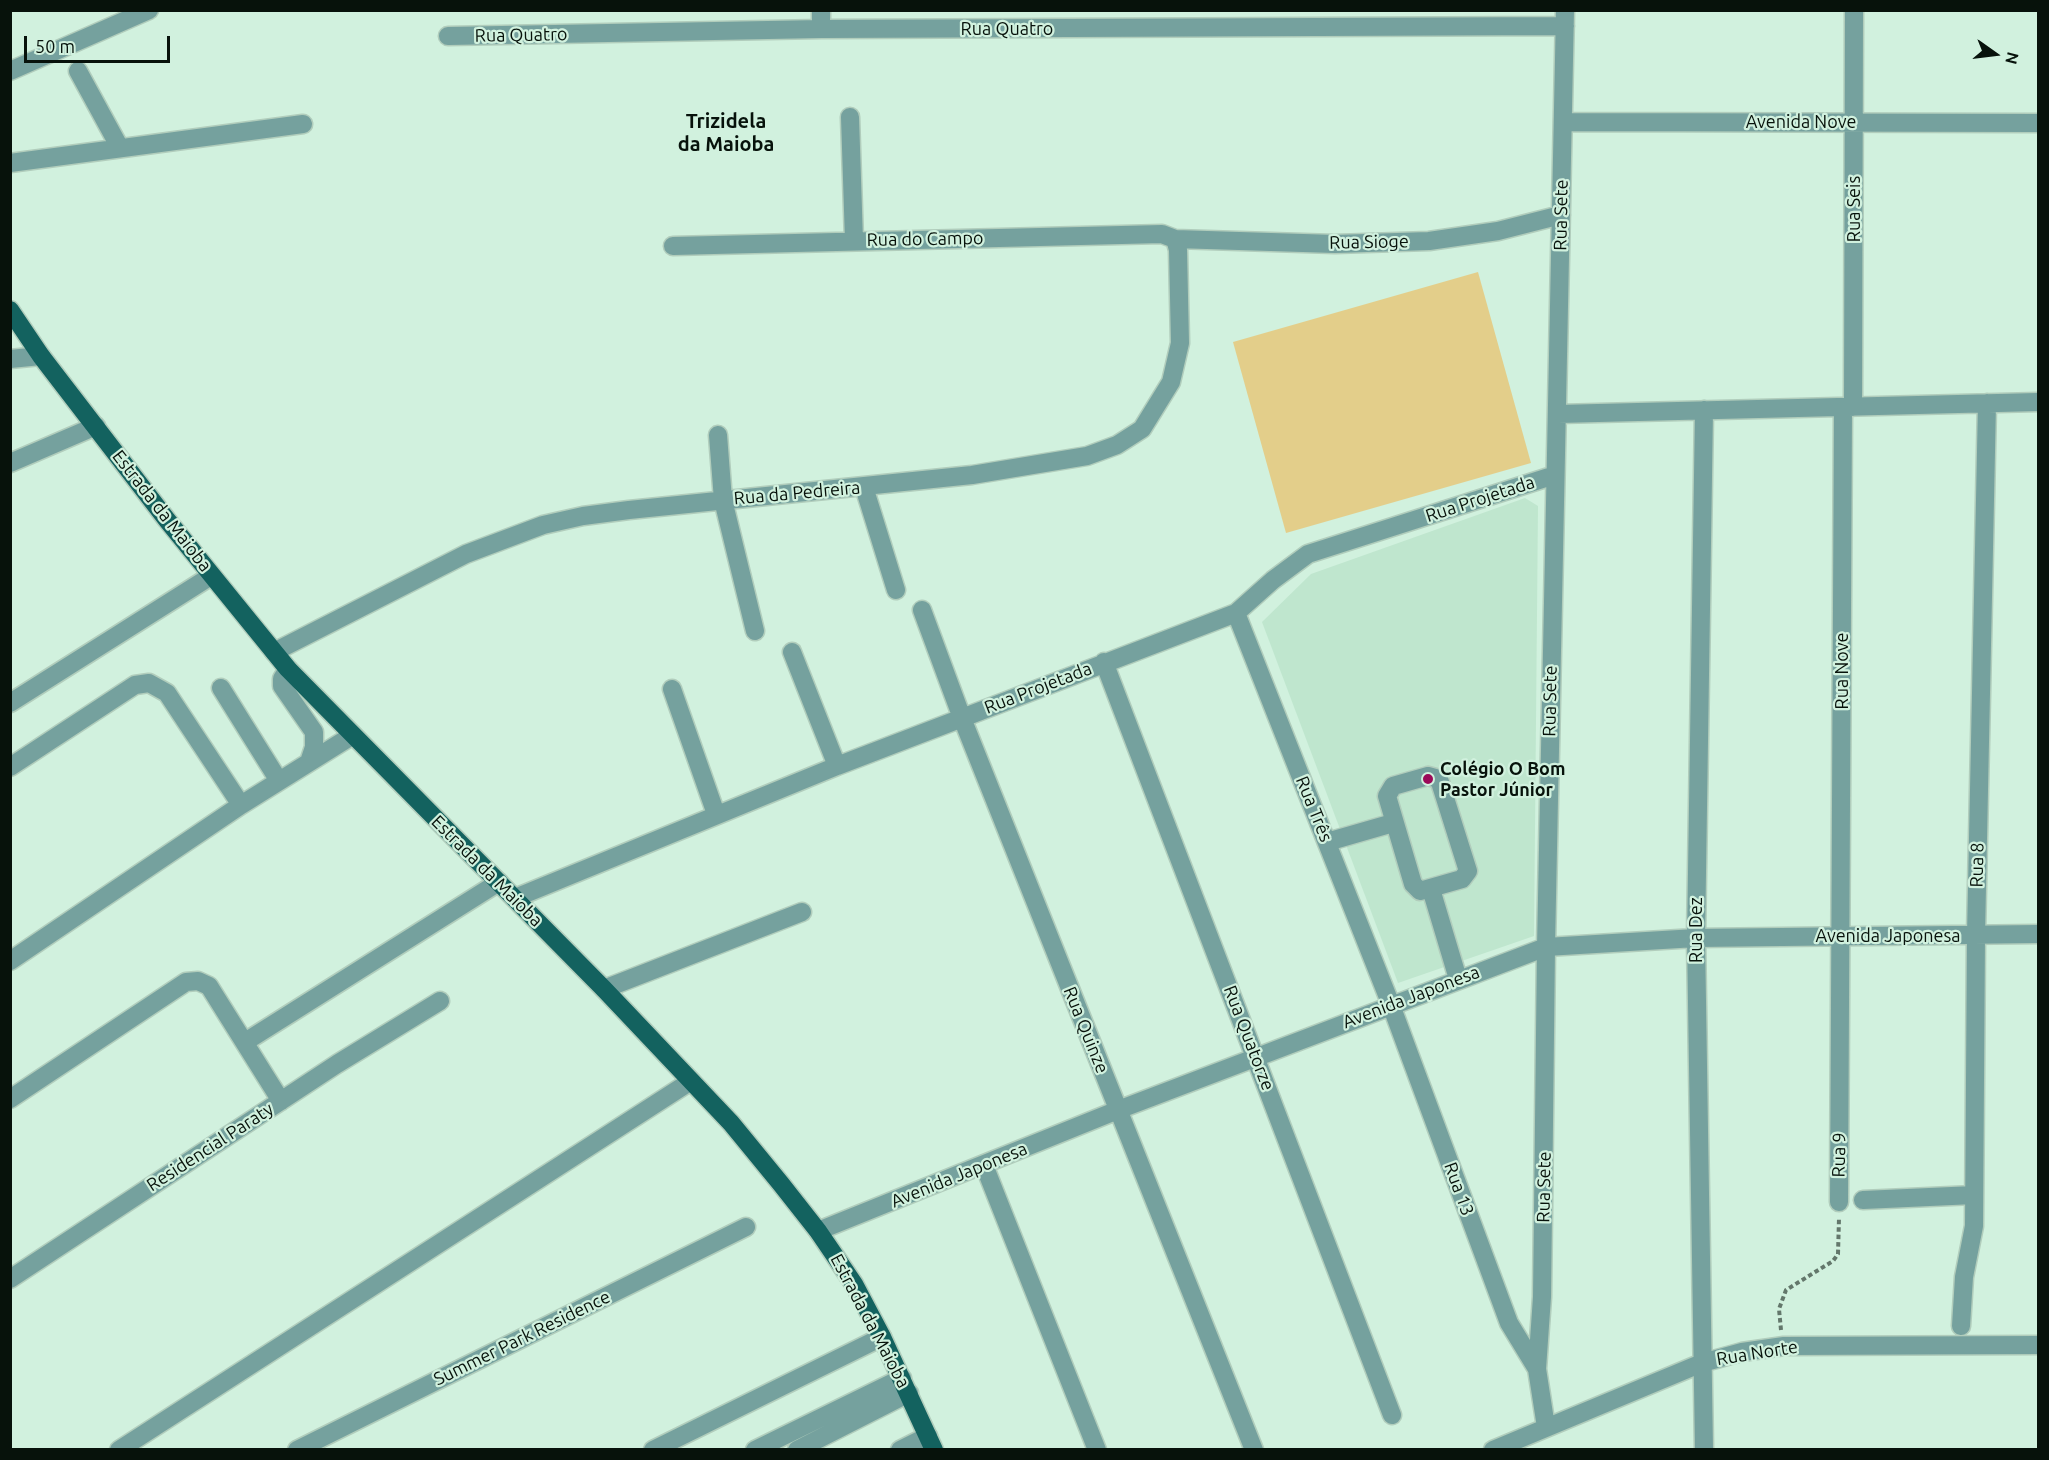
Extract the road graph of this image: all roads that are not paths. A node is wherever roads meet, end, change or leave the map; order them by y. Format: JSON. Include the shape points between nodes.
{"nodes":[{"id":1,"x":149,"y":10,"type":"edge"},
{"id":2,"x":821,"y":10,"type":"edge"},
{"id":3,"x":1854,"y":10,"type":"edge"},
{"id":4,"x":1565,"y":18,"type":"edge"},
{"id":5,"x":1322,"y":20,"type":"edge"},
{"id":6,"x":821,"y":29,"type":"junction"},
{"id":7,"x":448,"y":36,"type":"dead end"},
{"id":8,"x":10,"y":71,"type":"edge"},
{"id":9,"x":78,"y":71,"type":"dead end"},
{"id":10,"x":850,"y":117,"type":"dead end"},
{"id":11,"x":1564,"y":122,"type":"junction"},
{"id":12,"x":1854,"y":122,"type":"junction"},
{"id":13,"x":2038,"y":123,"type":"edge"},
{"id":14,"x":303,"y":124,"type":"dead end"},
{"id":15,"x":120,"y":148,"type":"junction"},
{"id":16,"x":10,"y":163,"type":"edge"},
{"id":17,"x":1561,"y":215,"type":"junction"},
{"id":18,"x":1175,"y":239,"type":"junction"},
{"id":19,"x":854,"y":241,"type":"junction"},
{"id":20,"x":673,"y":246,"type":"dead end"},
{"id":21,"x":10,"y":310,"type":"edge"},
{"id":22,"x":41,"y":356,"type":"junction"},
{"id":23,"x":10,"y":359,"type":"edge"},
{"id":24,"x":2038,"y":402,"type":"edge"},
{"id":25,"x":1987,"y":404,"type":"junction"},
{"id":26,"x":1848,"y":407,"type":"junction"},
{"id":27,"x":1704,"y":410,"type":"junction"},
{"id":28,"x":1558,"y":414,"type":"junction"},
{"id":29,"x":96,"y":426,"type":"junction"},
{"id":30,"x":718,"y":435,"type":"dead end"},
{"id":31,"x":10,"y":463,"type":"edge"},
{"id":32,"x":1555,"y":475,"type":"junction"},
{"id":33,"x":864,"y":488,"type":"junction"},
{"id":34,"x":723,"y":500,"type":"junction"},
{"id":35,"x":212,"y":576,"type":"junction"},
{"id":36,"x":896,"y":590,"type":"dead end"},
{"id":37,"x":922,"y":610,"type":"dead end"},
{"id":38,"x":1236,"y":613,"type":"junction"},
{"id":39,"x":755,"y":631,"type":"dead end"},
{"id":40,"x":274,"y":652,"type":"junction"},
{"id":41,"x":792,"y":652,"type":"dead end"},
{"id":42,"x":1104,"y":662,"type":"junction"},
{"id":43,"x":288,"y":669,"type":"junction"},
{"id":44,"x":221,"y":688,"type":"dead end"},
{"id":45,"x":672,"y":689,"type":"dead end"},
{"id":46,"x":10,"y":703,"type":"edge"},
{"id":47,"x":962,"y":718,"type":"junction"},
{"id":48,"x":353,"y":735,"type":"junction"},
{"id":49,"x":309,"y":762,"type":"junction"},
{"id":50,"x":837,"y":766,"type":"junction"},
{"id":51,"x":10,"y":767,"type":"edge"},
{"id":52,"x":279,"y":781,"type":"junction"},
{"id":53,"x":241,"y":805,"type":"junction"},
{"id":54,"x":716,"y":814,"type":"junction"},
{"id":55,"x":1393,"y":823,"type":"junction"},
{"id":56,"x":1328,"y":842,"type":"junction"},
{"id":57,"x":499,"y":882,"type":"junction"},
{"id":58,"x":1431,"y":889,"type":"junction"},
{"id":59,"x":515,"y":898,"type":"junction"},
{"id":60,"x":802,"y":912,"type":"dead end"},
{"id":61,"x":2038,"y":934,"type":"edge"},
{"id":62,"x":1841,"y":935,"type":"junction"},
{"id":63,"x":1976,"y":935,"type":"junction"},
{"id":64,"x":1696,"y":938,"type":"junction"},
{"id":65,"x":1546,"y":946,"type":"junction"},
{"id":66,"x":10,"y":960,"type":"edge"},
{"id":67,"x":1458,"y":979,"type":"junction"},
{"id":68,"x":604,"y":989,"type":"junction"},
{"id":69,"x":440,"y":1001,"type":"dead end"},
{"id":70,"x":1392,"y":1005,"type":"junction"},
{"id":71,"x":245,"y":1042,"type":"junction"},
{"id":72,"x":1256,"y":1058,"type":"junction"},
{"id":73,"x":691,"y":1081,"type":"junction"},
{"id":74,"x":10,"y":1099,"type":"edge"},
{"id":75,"x":281,"y":1101,"type":"junction"},
{"id":76,"x":1118,"y":1110,"type":"junction"},
{"id":77,"x":984,"y":1166,"type":"junction"},
{"id":78,"x":1974,"y":1195,"type":"junction"},
{"id":79,"x":1863,"y":1200,"type":"dead end"},
{"id":80,"x":1839,"y":1202,"type":"road end"},
{"id":81,"x":746,"y":1227,"type":"dead end"},
{"id":82,"x":819,"y":1231,"type":"junction"},
{"id":83,"x":10,"y":1278,"type":"edge"},
{"id":84,"x":1961,"y":1326,"type":"dead end"},
{"id":85,"x":882,"y":1337,"type":"junction"},
{"id":86,"x":2038,"y":1345,"type":"edge"},
{"id":87,"x":1702,"y":1363,"type":"junction"},
{"id":88,"x":1537,"y":1369,"type":"junction"},
{"id":89,"x":905,"y":1386,"type":"junction"},
{"id":90,"x":1392,"y":1415,"type":"dead end"},
{"id":91,"x":1546,"y":1427,"type":"junction"},
{"id":92,"x":931,"y":1443,"type":"edge"},
{"id":93,"x":119,"y":1449,"type":"edge"},
{"id":94,"x":297,"y":1449,"type":"edge"},
{"id":95,"x":653,"y":1449,"type":"edge"},
{"id":96,"x":755,"y":1449,"type":"edge"},
{"id":97,"x":797,"y":1449,"type":"edge"},
{"id":98,"x":900,"y":1449,"type":"edge"},
{"id":99,"x":1097,"y":1449,"type":"edge"},
{"id":100,"x":1254,"y":1449,"type":"edge"},
{"id":101,"x":1493,"y":1449,"type":"edge"},
{"id":102,"x":1704,"y":1449,"type":"edge"}],
"edges":[{"from":1,"to":8,"type":"street"},
{"from":2,"to":6,"type":"street"},
{"from":3,"to":12,"type":"street","name":"Rua Seis"},
{"from":4,"to":5,"type":"street","name":"Rua Quatro"},
{"from":4,"to":11,"type":"street","name":"Rua Sete"},
{"from":5,"to":6,"type":"street","name":"Rua Quatro"},
{"from":6,"to":7,"type":"street","name":"Rua Quatro"},
{"from":9,"to":15,"type":"street"},
{"from":10,"to":19,"type":"street"},
{"from":11,"to":12,"type":"street","name":"Avenida Nove"},
{"from":11,"to":17,"type":"street","name":"Rua Sete"},
{"from":12,"to":13,"type":"street","name":"Avenida Nove"},
{"from":12,"to":26,"type":"street","name":"Rua Seis"},
{"from":14,"to":15,"type":"street"},
{"from":15,"to":16,"type":"street"},
{"from":17,"to":18,"type":"street","name":"Rua Sioge","via":[[1498,231],[1429,241],[1335,244]]},
{"from":17,"to":28,"type":"street","name":"Rua Sete"},
{"from":18,"to":19,"type":"street","name":"Rua do Campo","via":[[1162,234]]},
{"from":18,"to":33,"type":"street","name":"Rua da Pedreira","via":[[1180,343],[1172,382],[1142,429],[1117,445],[1087,456]]},
{"from":19,"to":20,"type":"street","name":"Rua do Campo"},
{"from":21,"to":22,"type":"main road","name":"Estrada da Maioba"},
{"from":22,"to":23,"type":"street"},
{"from":22,"to":29,"type":"main road","name":"Estrada da Maioba"},
{"from":24,"to":25,"type":"street"},
{"from":25,"to":26,"type":"street"},
{"from":25,"to":63,"type":"street","name":"Rua 8"},
{"from":26,"to":27,"type":"street"},
{"from":26,"to":62,"type":"street","name":"Rua Nove"},
{"from":27,"to":28,"type":"street"},
{"from":27,"to":64,"type":"street","name":"Rua Dez"},
{"from":28,"to":32,"type":"street","name":"Rua Sete"},
{"from":29,"to":31,"type":"street"},
{"from":29,"to":35,"type":"main road","name":"Estrada da Maioba"},
{"from":30,"to":34,"type":"street"},
{"from":32,"to":38,"type":"street","name":"Rua Projetada","via":[[1308,554]]},
{"from":32,"to":65,"type":"street","name":"Rua Sete"},
{"from":33,"to":34,"type":"street","name":"Rua da Pedreira"},
{"from":33,"to":36,"type":"street"},
{"from":34,"to":39,"type":"street"},
{"from":34,"to":40,"type":"street","name":"Rua da Pedreira","via":[[583,516],[543,525],[466,554]]},
{"from":35,"to":40,"type":"main road","name":"Estrada da Maioba"},
{"from":35,"to":46,"type":"street"},
{"from":37,"to":47,"type":"street","name":"Rua Quinze"},
{"from":38,"to":42,"type":"street","name":"Rua Projetada"},
{"from":38,"to":56,"type":"street","name":"Rua Três"},
{"from":40,"to":43,"type":"main road","name":"Estrada da Maioba"},
{"from":41,"to":50,"type":"street"},
{"from":42,"to":47,"type":"street","name":"Rua Projetada"},
{"from":42,"to":72,"type":"street","name":"Rua Quatorze"},
{"from":43,"to":48,"type":"main road","name":"Estrada da Maioba"},
{"from":43,"to":49,"type":"street","via":[[282,686],[314,732]]},
{"from":44,"to":52,"type":"street"},
{"from":45,"to":54,"type":"street"},
{"from":47,"to":50,"type":"street","name":"Rua Projetada"},
{"from":47,"to":76,"type":"street","name":"Rua Quinze"},
{"from":48,"to":49,"type":"street"},
{"from":48,"to":57,"type":"main road","name":"Estrada da Maioba"},
{"from":49,"to":52,"type":"street"},
{"from":50,"to":54,"type":"street","name":"Rua Projetada"},
{"from":51,"to":53,"type":"street","via":[[135,685],[149,683],[167,693]]},
{"from":52,"to":53,"type":"street"},
{"from":53,"to":66,"type":"street"},
{"from":54,"to":59,"type":"street","name":"Rua Projetada"},
{"from":55,"to":56,"type":"street"},
{"from":55,"to":58,"type":"street","via":[[1413,884],[1420,891]]},
{"from":55,"to":58,"type":"street","via":[[1387,796],[1393,786],[1428,776],[1439,779],[1468,871],[1462,879]]},
{"from":56,"to":70,"type":"street","name":"Rua Três"},
{"from":57,"to":59,"type":"main road","name":"Estrada da Maioba"},
{"from":57,"to":71,"type":"street"},
{"from":58,"to":67,"type":"street"},
{"from":59,"to":68,"type":"main road","name":"Estrada da Maioba"},
{"from":60,"to":68,"type":"street"},
{"from":61,"to":63,"type":"street","name":"Avenida Japonesa"},
{"from":62,"to":63,"type":"street","name":"Avenida Japonesa"},
{"from":62,"to":64,"type":"street","name":"Avenida Japonesa"},
{"from":62,"to":80,"type":"street","name":"Rua 9"},
{"from":63,"to":78,"type":"street","name":"Rua 8"},
{"from":64,"to":65,"type":"street","name":"Avenida Japonesa"},
{"from":64,"to":87,"type":"street","name":"Rua Dez"},
{"from":65,"to":67,"type":"street","name":"Avenida Japonesa"},
{"from":65,"to":88,"type":"street","name":"Rua Sete","via":[[1542,1285]]},
{"from":67,"to":70,"type":"street","name":"Avenida Japonesa"},
{"from":68,"to":73,"type":"main road","name":"Estrada da Maioba"},
{"from":69,"to":75,"type":"street"},
{"from":70,"to":72,"type":"street","name":"Avenida Japonesa"},
{"from":70,"to":88,"type":"street","name":"Rua 13","via":[[1509,1323]]},
{"from":71,"to":74,"type":"street","name":"Residencial Paraty","via":[[209,986],[198,981],[186,982]]},
{"from":71,"to":75,"type":"street","name":"Residencial Paraty"},
{"from":72,"to":76,"type":"street","name":"Avenida Japonesa"},
{"from":72,"to":90,"type":"street","name":"Rua Quatorze"},
{"from":73,"to":82,"type":"main road","name":"Estrada da Maioba"},
{"from":73,"to":93,"type":"street"},
{"from":75,"to":83,"type":"street","name":"Residencial Paraty"},
{"from":76,"to":77,"type":"street","name":"Avenida Japonesa"},
{"from":76,"to":100,"type":"street","name":"Rua Quinze"},
{"from":77,"to":82,"type":"street","name":"Avenida Japonesa"},
{"from":77,"to":99,"type":"street"},
{"from":78,"to":79,"type":"street"},
{"from":78,"to":84,"type":"street","name":"Rua 8","via":[[1974,1226],[1964,1277]]},
{"from":81,"to":94,"type":"street","name":"Summer Park Residence"},
{"from":82,"to":85,"type":"main road","name":"Estrada da Maioba","via":[[854,1284]]},
{"from":85,"to":89,"type":"main road","name":"Estrada da Maioba"},
{"from":85,"to":95,"type":"street"},
{"from":86,"to":87,"type":"street","name":"Rua Norte","via":[[1784,1346]]},
{"from":87,"to":91,"type":"street","name":"Rua Norte"},
{"from":87,"to":102,"type":"street","name":"Rua Dez"},
{"from":88,"to":91,"type":"street","name":"Rua Sete"},
{"from":89,"to":92,"type":"main road","name":"Estrada da Maioba"},
{"from":89,"to":96,"type":"street"},
{"from":89,"to":97,"type":"street","via":[[867,1414]]},
{"from":91,"to":101,"type":"street","name":"Rua Norte"},
{"from":92,"to":98,"type":"street"}]}
